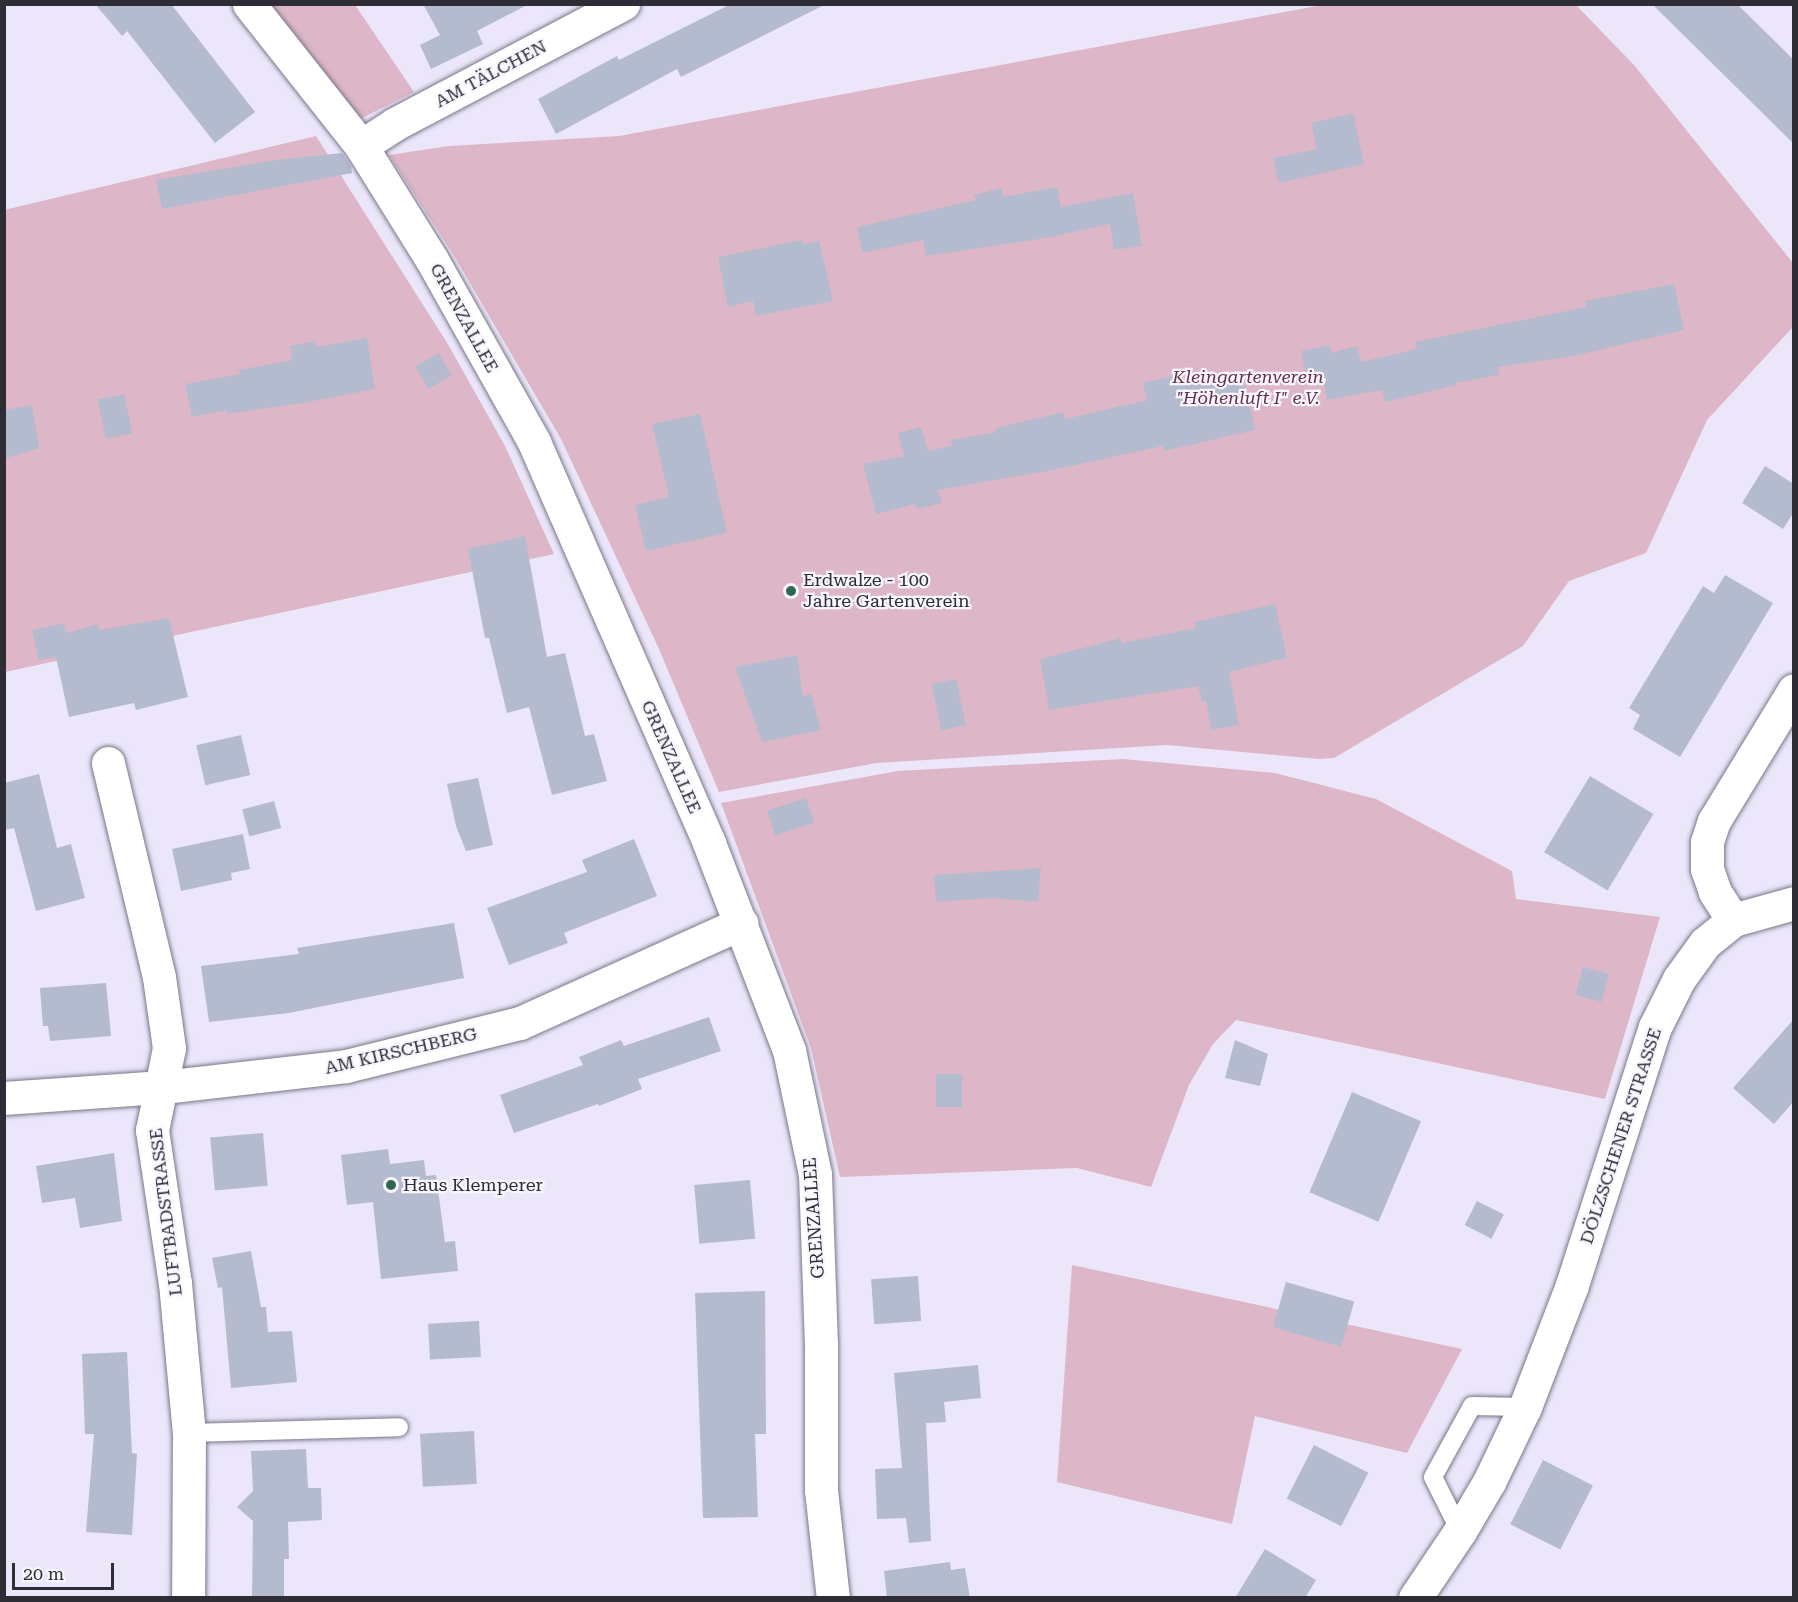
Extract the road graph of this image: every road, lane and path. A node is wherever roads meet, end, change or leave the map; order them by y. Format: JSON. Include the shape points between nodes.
{"nodes":[{"id":1,"x":249,"y":4,"type":"edge"},
{"id":2,"x":623,"y":4,"type":"edge"},
{"id":3,"x":361,"y":146,"type":"junction"},
{"id":4,"x":1794,"y":690,"type":"edge"},
{"id":5,"x":108,"y":763,"type":"dead end"},
{"id":6,"x":1794,"y":903,"type":"edge"},
{"id":7,"x":1732,"y":920,"type":"junction"},
{"id":8,"x":741,"y":923,"type":"junction"},
{"id":9,"x":162,"y":1087,"type":"junction"},
{"id":10,"x":4,"y":1098,"type":"edge"},
{"id":11,"x":1525,"y":1407,"type":"junction"},
{"id":12,"x":399,"y":1427,"type":"dead end"},
{"id":13,"x":189,"y":1433,"type":"junction"},
{"id":14,"x":1461,"y":1531,"type":"junction"},
{"id":15,"x":188,"y":1598,"type":"edge"},
{"id":16,"x":833,"y":1598,"type":"edge"},
{"id":17,"x":1415,"y":1598,"type":"edge"}],
"edges":[{"from":1,"to":3,"type":"street","name":"GRENZALLEE"},
{"from":2,"to":3,"type":"street","name":"AM TÄLCHEN","via":[[395,124]]},
{"from":3,"to":8,"type":"street","name":"GRENZALLEE","via":[[432,260],[534,442]]},
{"from":4,"to":7,"type":"street","via":[[1714,821],[1707,842],[1707,869]]},
{"from":5,"to":9,"type":"street","name":"LUFTBADSTRASSE","via":[[159,977],[169,1048]]},
{"from":6,"to":7,"type":"street"},
{"from":7,"to":11,"type":"street","name":"DÖLZSCHENER STRASSE","via":[[1705,944],[1685,970],[1655,1027],[1571,1288]]},
{"from":8,"to":9,"type":"street","name":"AM KIRSCHBERG","via":[[520,1023],[346,1066]]},
{"from":8,"to":16,"type":"street","name":"GRENZALLEE","via":[[789,1050],[815,1174],[821,1490]]},
{"from":9,"to":10,"type":"street","name":"AM KIRSCHBERG"},
{"from":9,"to":13,"type":"street","name":"LUFTBADSTRASSE","via":[[152,1130],[175,1283]]},
{"from":11,"to":14,"type":"street","name":"DÖLZSCHENER STRASSE"},
{"from":11,"to":14,"type":"lane","via":[[1472,1407],[1433,1477]]},
{"from":12,"to":13,"type":"lane"},
{"from":13,"to":15,"type":"street","name":"LUFTBADSTRASSE"},
{"from":14,"to":17,"type":"street","name":"DÖLZSCHENER STRASSE"}]}
